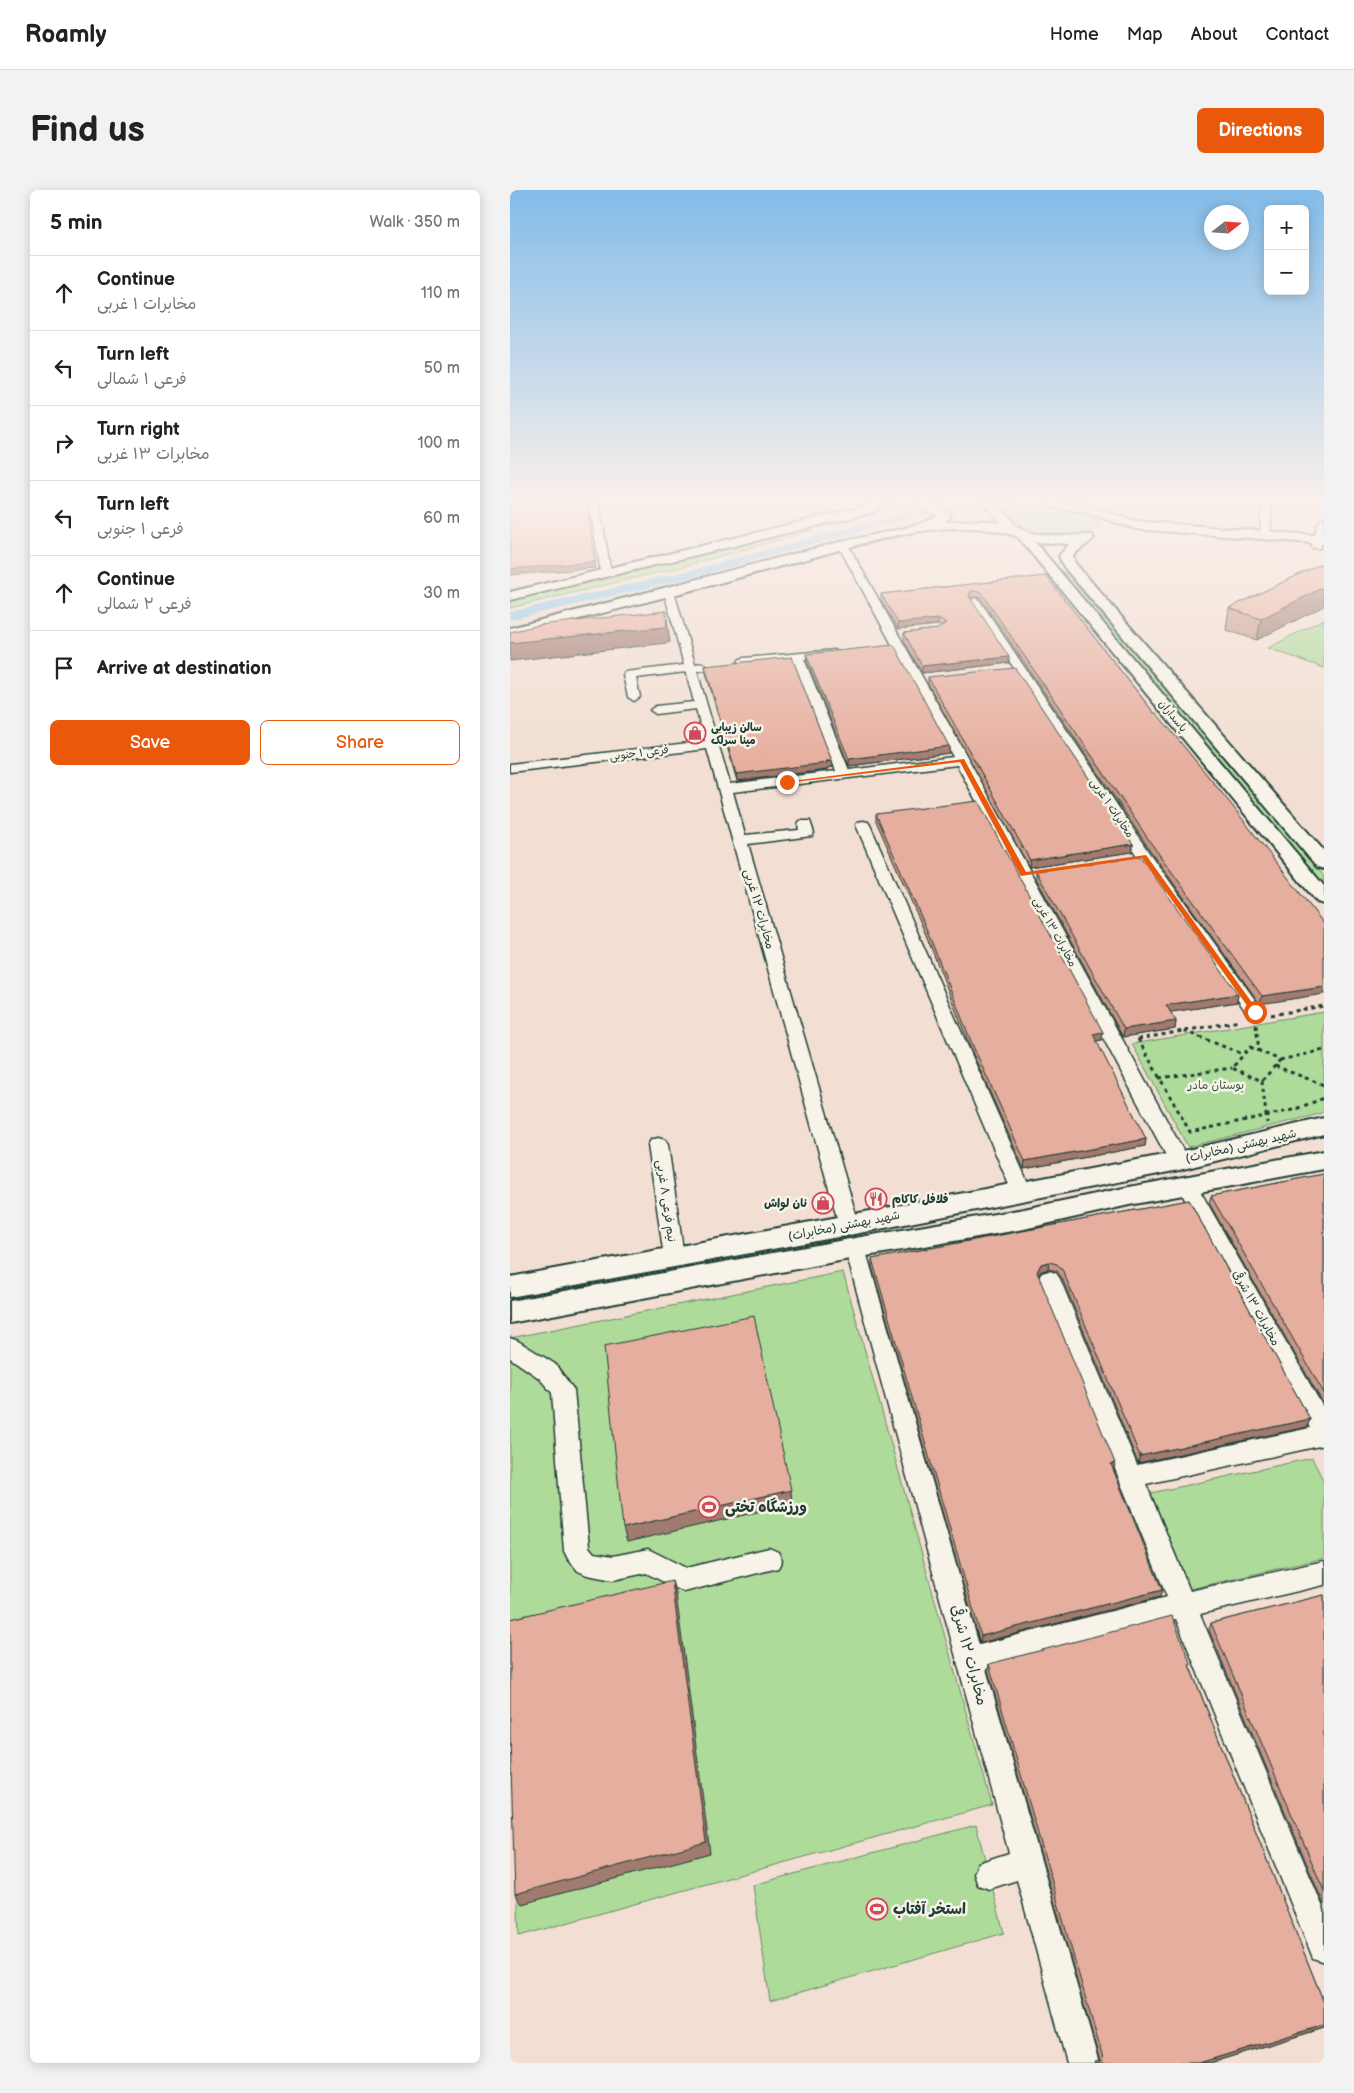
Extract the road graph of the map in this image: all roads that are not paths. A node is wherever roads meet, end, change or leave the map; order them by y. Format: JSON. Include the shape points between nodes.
{"nodes":[{"id":1,"x":533,"y":590,"type":"edge"},
{"id":2,"x":675,"y":590,"type":"edge"},
{"id":3,"x":868,"y":590,"type":"edge"},
{"id":4,"x":1066,"y":590,"type":"edge"},
{"id":5,"x":1092,"y":590,"type":"edge"},
{"id":6,"x":669,"y":592,"type":"junction"},
{"id":7,"x":510,"y":596,"type":"edge"},
{"id":8,"x":974,"y":601,"type":"edge"},
{"id":9,"x":510,"y":632,"type":"edge"},
{"id":10,"x":843,"y":651,"type":"edge"},
{"id":11,"x":797,"y":656,"type":"junction"},
{"id":12,"x":730,"y":664,"type":"edge"},
{"id":13,"x":710,"y":666,"type":"edge"},
{"id":14,"x":691,"y":668,"type":"junction"},
{"id":15,"x":634,"y":697,"type":"dead end"},
{"id":16,"x":701,"y":705,"type":"junction"},
{"id":17,"x":656,"y":710,"type":"dead end"},
{"id":18,"x":819,"y":711,"type":"joint"},
{"id":19,"x":712,"y":744,"type":"junction"},
{"id":20,"x":962,"y":760,"type":"junction"},
{"id":21,"x":510,"y":768,"type":"edge"},
{"id":22,"x":844,"y":775,"type":"junction"},
{"id":23,"x":787,"y":782,"type":"junction"},
{"id":24,"x":725,"y":789,"type":"junction"},
{"id":25,"x":793,"y":796,"type":"dead end"},
{"id":26,"x":804,"y":824,"type":"dead end"},
{"id":27,"x":863,"y":825,"type":"dead end"},
{"id":28,"x":740,"y":840,"type":"junction"},
{"id":29,"x":1144,"y":856,"type":"junction"},
{"id":30,"x":1126,"y":859,"type":"edge"},
{"id":31,"x":1324,"y":863,"type":"edge"},
{"id":32,"x":1042,"y":872,"type":"edge"},
{"id":33,"x":1024,"y":874,"type":"junction"},
{"id":34,"x":1324,"y":898,"type":"edge"},
{"id":35,"x":1255,"y":1015,"type":"road end"},
{"id":36,"x":1324,"y":1126,"type":"edge"},
{"id":37,"x":658,"y":1146,"type":"dead end"},
{"id":38,"x":1324,"y":1160,"type":"edge"},
{"id":39,"x":1179,"y":1161,"type":"junction"},
{"id":40,"x":1188,"y":1185,"type":"junction"},
{"id":41,"x":1022,"y":1192,"type":"junction"},
{"id":42,"x":852,"y":1236,"type":"junction"},
{"id":43,"x":676,"y":1269,"type":"junction"},
{"id":44,"x":1049,"y":1279,"type":"dead end"},
{"id":45,"x":510,"y":1287,"type":"edge"},
{"id":46,"x":510,"y":1312,"type":"edge"},
{"id":47,"x":510,"y":1347,"type":"edge"},
{"id":48,"x":1324,"y":1433,"type":"edge"},
{"id":49,"x":1130,"y":1477,"type":"junction"},
{"id":50,"x":769,"y":1560,"type":"dead end"},
{"id":51,"x":1324,"y":1573,"type":"edge"},
{"id":52,"x":1183,"y":1605,"type":"junction"},
{"id":53,"x":971,"y":1660,"type":"junction"},
{"id":54,"x":1026,"y":1862,"type":"junction"},
{"id":55,"x":989,"y":1874,"type":"dead end"},
{"id":56,"x":1324,"y":1947,"type":"edge"},
{"id":57,"x":1083,"y":2063,"type":"edge"}],
"edges":[{"from":1,"to":7,"type":"main road"},
{"from":2,"to":6,"type":"main road"},
{"from":3,"to":20,"type":"street","name":"مخابرات ۱۳ غربی","via":[[922,678]]},
{"from":4,"to":34,"type":"main road","name":"پاسداران"},
{"from":5,"to":31,"type":"main road","name":"پاسداران"},
{"from":6,"to":9,"type":"main road"},
{"from":6,"to":14,"type":"street","name":"مخابرات ۱۲ غربی"},
{"from":8,"to":29,"type":"street","name":"مخابرات ۱ غربی","via":[[1014,669]]},
{"from":10,"to":11,"type":"street"},
{"from":11,"to":12,"type":"street"},
{"from":11,"to":18,"type":"street"},
{"from":13,"to":14,"type":"street"},
{"from":14,"to":15,"type":"street","via":[[629,675]]},
{"from":14,"to":16,"type":"street","name":"مخابرات ۱۲ غربی"},
{"from":16,"to":17,"type":"street"},
{"from":16,"to":19,"type":"street","name":"مخابرات ۱۲ غربی"},
{"from":18,"to":22,"type":"street"},
{"from":19,"to":21,"type":"street","name":"فرعی ۱ جنوبی"},
{"from":19,"to":24,"type":"street","name":"مخابرات ۱۲ غربی"},
{"from":20,"to":22,"type":"street"},
{"from":20,"to":33,"type":"street","name":"مخابرات ۱۳ غربی"},
{"from":22,"to":23,"type":"street"},
{"from":23,"to":24,"type":"street"},
{"from":23,"to":25,"type":"street"},
{"from":24,"to":28,"type":"street","name":"مخابرات ۱۲ غربی"},
{"from":26,"to":28,"type":"street","via":[[807,832]]},
{"from":27,"to":41,"type":"street"},
{"from":28,"to":42,"type":"street","name":"مخابرات ۱۲ غربی"},
{"from":29,"to":30,"type":"street"},
{"from":29,"to":35,"type":"street","name":"مخابرات ۱ غربی"},
{"from":32,"to":33,"type":"street"},
{"from":33,"to":39,"type":"street","name":"مخابرات ۱۳ غربی"},
{"from":36,"to":39,"type":"main road","name":"شهید بهشتی (مخابرات)"},
{"from":37,"to":43,"type":"street","name":"نیم فرعی ۸ غربی"},
{"from":38,"to":40,"type":"main road","name":"شهید بهشتی (مخابرات)"},
{"from":39,"to":41,"type":"main road","name":"شهید بهشتی (مخابرات)"},
{"from":40,"to":42,"type":"main road","name":"شهید بهشتی (مخابرات)","via":[[1024,1219]]},
{"from":40,"to":48,"type":"street","name":"مخابرات ۱۳ شرقی"},
{"from":41,"to":42,"type":"main road","name":"شهید بهشتی (مخابرات)"},
{"from":42,"to":43,"type":"main road","name":"شهید بهشتی (مخابرات)"},
{"from":42,"to":53,"type":"street","name":"مخابرات ۱۲ شرقی"},
{"from":43,"to":45,"type":"main road","name":"شهید بهشتی (مخابرات)"},
{"from":43,"to":46,"type":"main road","name":"شهید بهشتی (مخابرات)"},
{"from":44,"to":49,"type":"street"},
{"from":47,"to":50,"type":"street","via":[[547,1372],[563,1390],[577,1551],[587,1563],[612,1568],[648,1561],[684,1580]]},
{"from":48,"to":49,"type":"street"},
{"from":49,"to":52,"type":"street"},
{"from":51,"to":52,"type":"street"},
{"from":52,"to":53,"type":"street"},
{"from":52,"to":56,"type":"street"},
{"from":53,"to":54,"type":"street","name":"مخابرات ۱۲ شرقی"},
{"from":54,"to":55,"type":"street"},
{"from":54,"to":57,"type":"street","name":"مخابرات ۱۲ شرقی"}]}
